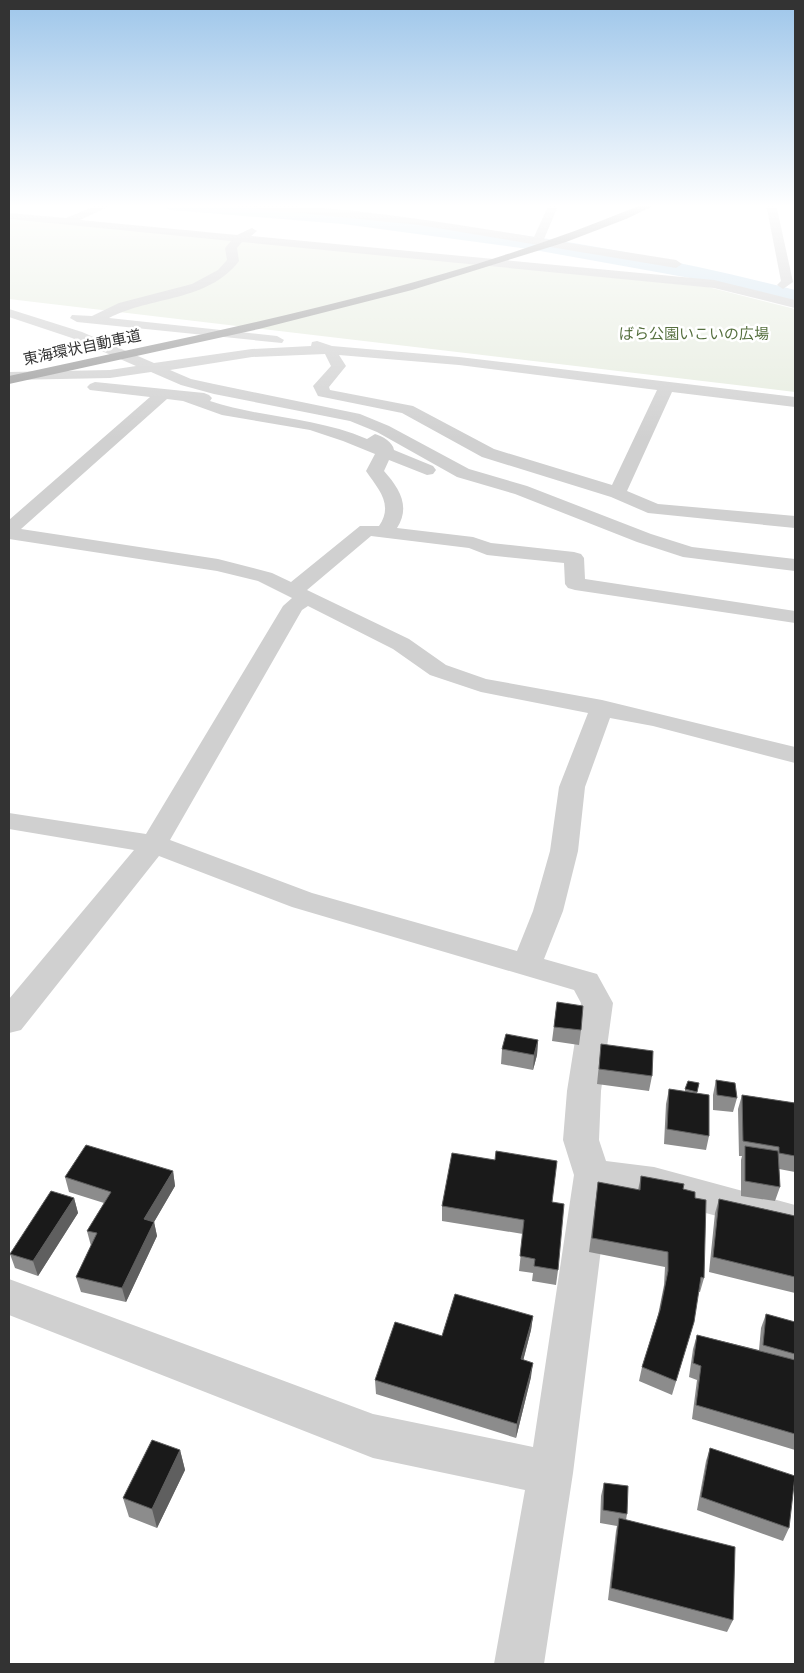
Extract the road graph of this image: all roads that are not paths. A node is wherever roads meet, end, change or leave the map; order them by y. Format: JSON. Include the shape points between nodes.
{"nodes":[{"id":1,"x":206,"y":282,"type":"edge"},
{"id":2,"x":423,"y":282,"type":"edge"},
{"id":3,"x":694,"y":282,"type":"edge"},
{"id":4,"x":787,"y":282,"type":"edge"},
{"id":5,"x":795,"y":289,"type":"edge"},
{"id":6,"x":9,"y":304,"type":"edge"},
{"id":7,"x":795,"y":304,"type":"edge"},
{"id":8,"x":9,"y":313,"type":"edge"},
{"id":9,"x":77,"y":318,"type":"junction"},
{"id":10,"x":95,"y":319,"type":"junction"},
{"id":11,"x":9,"y":327,"type":"edge"},
{"id":12,"x":328,"y":350,"type":"junction"},
{"id":13,"x":175,"y":376,"type":"junction"},
{"id":14,"x":9,"y":378,"type":"edge"},
{"id":15,"x":666,"y":387,"type":"junction"},
{"id":16,"x":171,"y":394,"type":"junction"},
{"id":17,"x":795,"y":402,"type":"edge"},
{"id":18,"x":389,"y":404,"type":"junction"},
{"id":19,"x":316,"y":411,"type":"junction"},
{"id":20,"x":384,"y":453,"type":"junction"},
{"id":21,"x":463,"y":473,"type":"junction"},
{"id":22,"x":617,"y":493,"type":"junction"},
{"id":23,"x":570,"y":510,"type":"junction"},
{"id":24,"x":795,"y":522,"type":"edge"},
{"id":25,"x":385,"y":531,"type":"junction"},
{"id":26,"x":9,"y":532,"type":"edge"},
{"id":27,"x":795,"y":565,"type":"edge"},
{"id":28,"x":299,"y":594,"type":"junction"},
{"id":29,"x":795,"y":617,"type":"edge"},
{"id":30,"x":602,"y":708,"type":"junction"},
{"id":31,"x":795,"y":755,"type":"edge"},
{"id":32,"x":9,"y":821,"type":"edge"},
{"id":33,"x":154,"y":844,"type":"junction"},
{"id":34,"x":527,"y":964,"type":"junction"},
{"id":35,"x":9,"y":1021,"type":"edge"},
{"id":36,"x":592,"y":1175,"type":"junction"},
{"id":37,"x":795,"y":1221,"type":"edge"},
{"id":38,"x":9,"y":1296,"type":"edge"},
{"id":39,"x":551,"y":1473,"type":"junction"},
{"id":40,"x":519,"y":1664,"type":"edge"}],
"edges":[{"from":1,"to":10,"type":"street","via":[[187,291],[124,306]]},
{"from":2,"to":14,"type":"highway","name":"東海環状自動車道","via":[[246,328]]},
{"from":3,"to":7,"type":"street"},
{"from":4,"to":5,"type":"street","via":[[778,284]]},
{"from":6,"to":9,"type":"street"},
{"from":8,"to":13,"type":"street","via":[[77,335]]},
{"from":9,"to":10,"type":"street"},
{"from":9,"to":13,"type":"street","via":[[142,348],[174,367],[179,373]]},
{"from":10,"to":12,"type":"street","via":[[309,343]]},
{"from":11,"to":16,"type":"street","via":[[103,359]]},
{"from":12,"to":14,"type":"street","via":[[252,353],[116,373]]},
{"from":12,"to":15,"type":"street","via":[[459,361]]},
{"from":12,"to":18,"type":"street","via":[[340,366],[321,386],[323,393]]},
{"from":13,"to":19,"type":"street","via":[[214,389]]},
{"from":14,"to":16,"type":"street"},
{"from":15,"to":17,"type":"street"},
{"from":15,"to":22,"type":"street"},
{"from":16,"to":19,"type":"street"},
{"from":16,"to":20,"type":"street","via":[[222,410],[313,426],[349,437]]},
{"from":16,"to":26,"type":"street"},
{"from":18,"to":21,"type":"street","via":[[388,409],[465,466]]},
{"from":18,"to":22,"type":"street","via":[[407,409],[488,453]]},
{"from":19,"to":20,"type":"street","via":[[371,436],[386,448]]},
{"from":19,"to":21,"type":"street","via":[[354,417],[383,429]]},
{"from":20,"to":23,"type":"street","via":[[457,483]]},
{"from":20,"to":25,"type":"street","via":[[375,471],[392,491],[396,506]]},
{"from":21,"to":23,"type":"street","via":[[521,490]]},
{"from":22,"to":24,"type":"street","via":[[655,509]]},
{"from":23,"to":27,"type":"street","via":[[690,553]]},
{"from":25,"to":28,"type":"street","via":[[367,530],[303,584]]},
{"from":25,"to":29,"type":"street","via":[[472,543],[488,549],[574,558],[575,584]]},
{"from":26,"to":28,"type":"street","via":[[218,565],[265,578]]},
{"from":28,"to":30,"type":"street","via":[[401,644],[438,670],[481,685]]},
{"from":28,"to":33,"type":"street"},
{"from":30,"to":31,"type":"street"},
{"from":30,"to":34,"type":"street","via":[[572,787],[564,852],[548,911]]},
{"from":32,"to":33,"type":"street"},
{"from":33,"to":34,"type":"street","via":[[302,900]]},
{"from":33,"to":35,"type":"street"},
{"from":34,"to":36,"type":"street","via":[[586,982],[597,1004],[584,1091],[581,1140]]},
{"from":36,"to":37,"type":"street","via":[[654,1183]]},
{"from":36,"to":39,"type":"street"},
{"from":38,"to":39,"type":"street","via":[[373,1436]]},
{"from":39,"to":40,"type":"street"}]}
